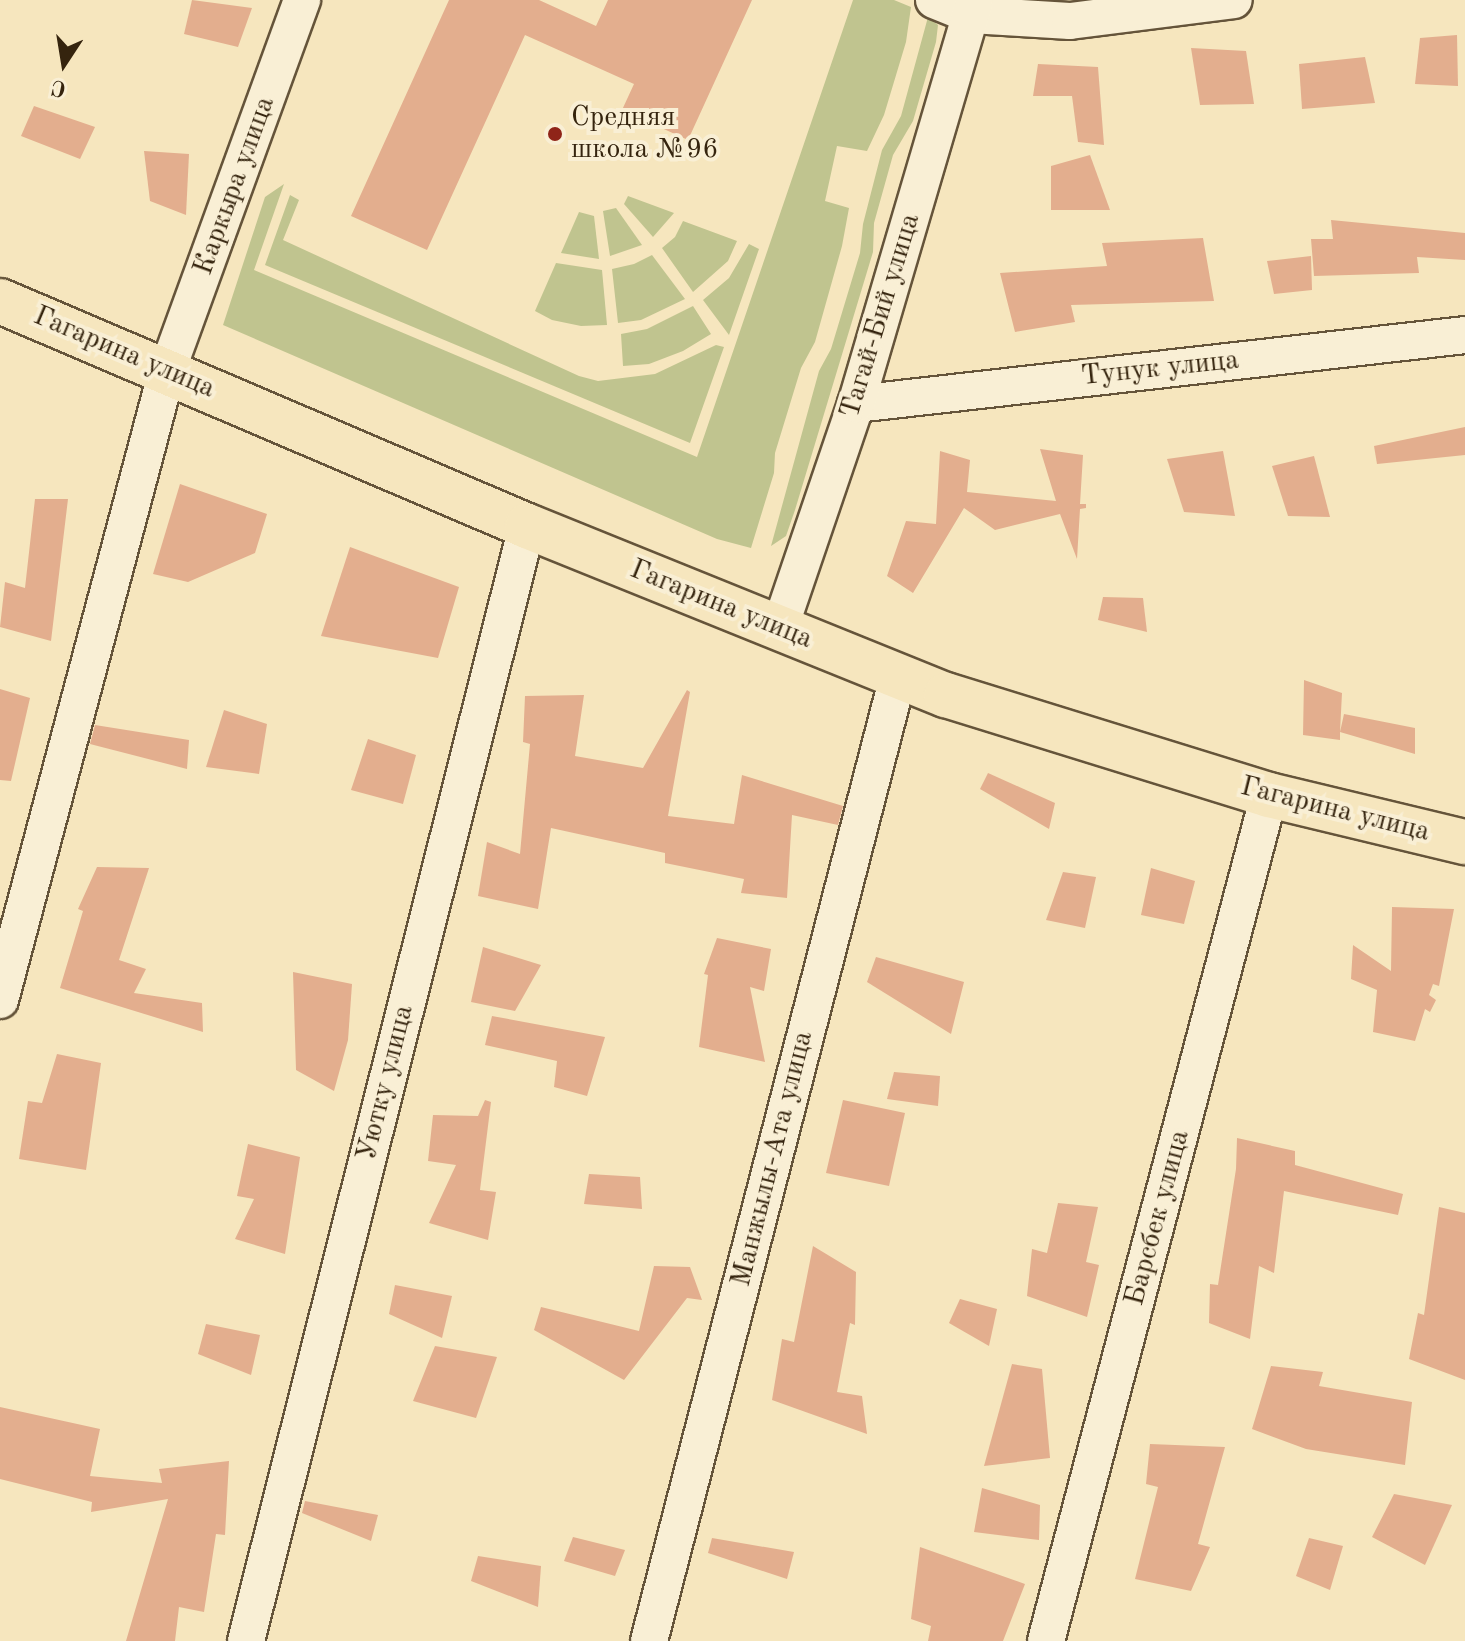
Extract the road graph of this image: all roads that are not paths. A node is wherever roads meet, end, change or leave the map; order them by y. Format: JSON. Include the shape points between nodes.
{"nodes":[{"id":1,"x":302,"y":0,"type":"edge"},
{"id":2,"x":934,"y":0,"type":"edge"},
{"id":3,"x":1234,"y":0,"type":"edge"},
{"id":4,"x":973,"y":8,"type":"edge"},
{"id":5,"x":0,"y":301,"type":"edge"},
{"id":6,"x":1465,"y":335,"type":"edge"},
{"id":7,"x":167,"y":371,"type":"junction"},
{"id":8,"x":856,"y":404,"type":"junction"},
{"id":9,"x":527,"y":526,"type":"junction"},
{"id":10,"x":779,"y":630,"type":"junction"},
{"id":11,"x":898,"y":677,"type":"junction"},
{"id":12,"x":1269,"y":795,"type":"junction"},
{"id":13,"x":1465,"y":842,"type":"edge"},
{"id":14,"x":0,"y":1000,"type":"edge"},
{"id":15,"x":246,"y":1641,"type":"edge"},
{"id":16,"x":649,"y":1641,"type":"edge"},
{"id":17,"x":1046,"y":1641,"type":"edge"}],
"edges":[{"from":1,"to":7,"type":"street","name":"Каркыра улица"},
{"from":2,"to":4,"type":"street"},
{"from":3,"to":4,"type":"street","via":[[1070,21]]},
{"from":4,"to":8,"type":"street","name":"Тагай-Бий улица"},
{"from":5,"to":7,"type":"main road","name":"Гагарина улица"},
{"from":6,"to":8,"type":"street","name":"Тунук улица"},
{"from":7,"to":9,"type":"main road","name":"Гагарина улица"},
{"from":7,"to":14,"type":"street","name":"Каркыра улица"},
{"from":8,"to":10,"type":"street","name":"Тагай-Бий улица"},
{"from":9,"to":10,"type":"main road","name":"Гагарина улица"},
{"from":9,"to":15,"type":"street","name":"Уютку улица"},
{"from":10,"to":11,"type":"main road","name":"Гагарина улица"},
{"from":11,"to":12,"type":"main road","name":"Гагарина улица","via":[[1110,749]]},
{"from":11,"to":16,"type":"street","name":"Манжылы-Ата улица"},
{"from":12,"to":13,"type":"main road","name":"Гагарина улица"},
{"from":12,"to":17,"type":"street","name":"Барсбек улица"}]}
